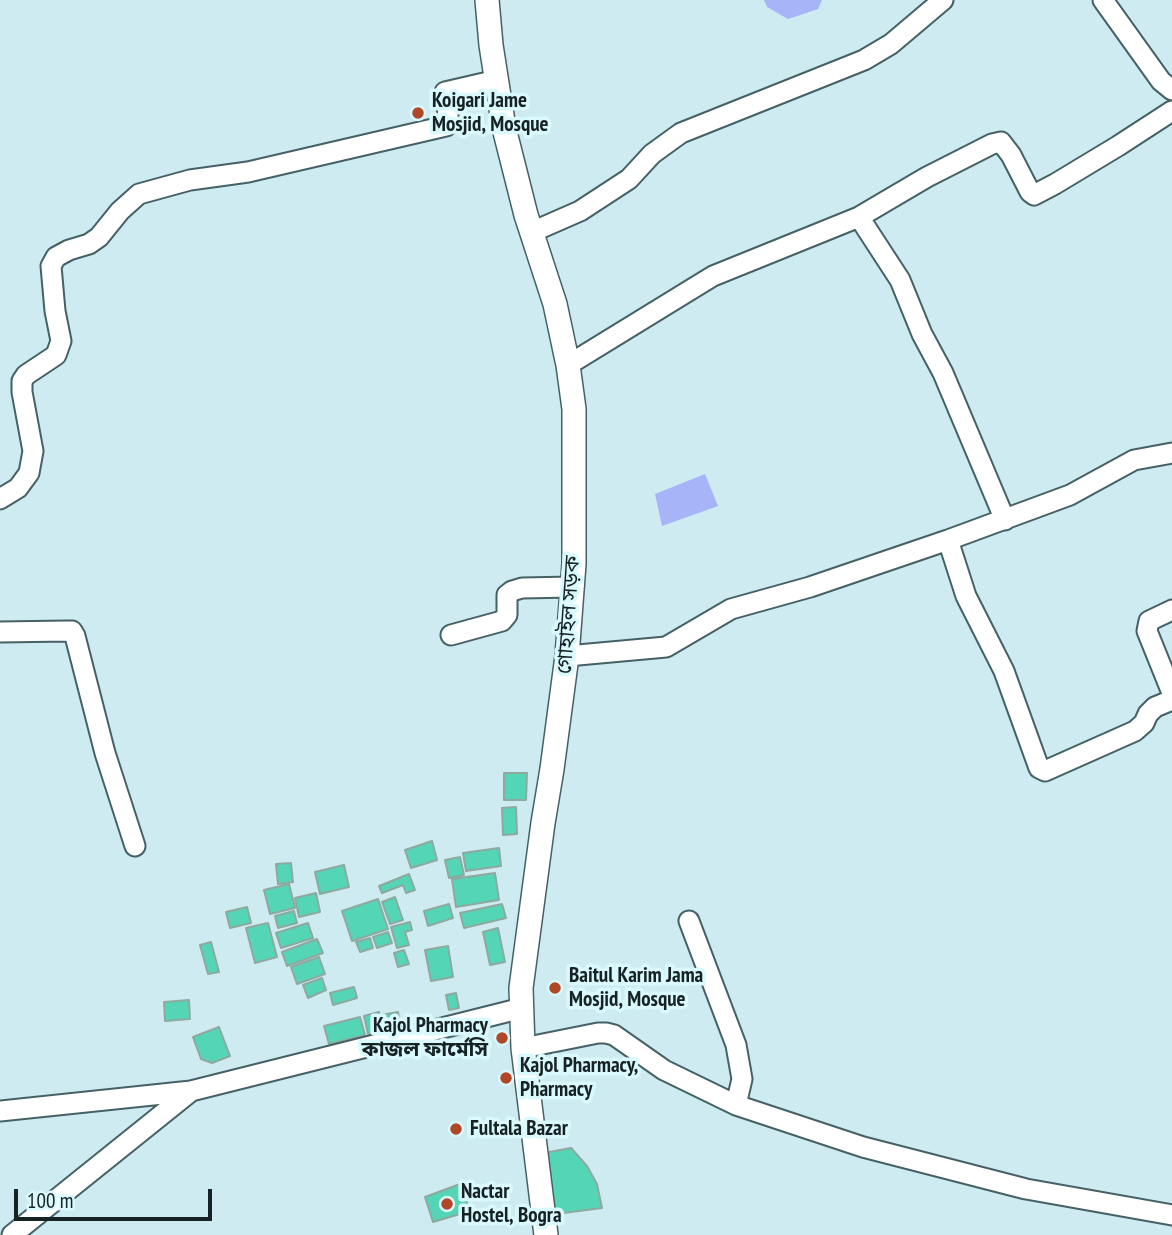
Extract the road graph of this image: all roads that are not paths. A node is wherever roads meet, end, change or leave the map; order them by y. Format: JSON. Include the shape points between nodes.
{"nodes":[{"id":1,"x":487,"y":0,"type":"edge"},
{"id":2,"x":943,"y":0,"type":"edge"},
{"id":3,"x":1103,"y":0,"type":"edge"},
{"id":4,"x":497,"y":80,"type":"junction"},
{"id":5,"x":1172,"y":90,"type":"edge"},
{"id":6,"x":1172,"y":111,"type":"edge"},
{"id":7,"x":859,"y":218,"type":"junction"},
{"id":8,"x":532,"y":232,"type":"junction"},
{"id":9,"x":568,"y":365,"type":"junction"},
{"id":10,"x":1172,"y":453,"type":"edge"},
{"id":11,"x":0,"y":499,"type":"edge"},
{"id":12,"x":1005,"y":520,"type":"junction"},
{"id":13,"x":948,"y":540,"type":"junction"},
{"id":14,"x":572,"y":587,"type":"junction"},
{"id":15,"x":1172,"y":610,"type":"edge"},
{"id":16,"x":0,"y":632,"type":"edge"},
{"id":17,"x":451,"y":635,"type":"dead end"},
{"id":18,"x":567,"y":656,"type":"junction"},
{"id":19,"x":1172,"y":693,"type":"edge"},
{"id":20,"x":1172,"y":700,"type":"edge"},
{"id":21,"x":135,"y":846,"type":"dead end"},
{"id":22,"x":689,"y":921,"type":"dead end"},
{"id":23,"x":522,"y":1008,"type":"junction"},
{"id":24,"x":523,"y":1048,"type":"junction"},
{"id":25,"x":191,"y":1091,"type":"junction"},
{"id":26,"x":736,"y":1105,"type":"junction"},
{"id":27,"x":0,"y":1111,"type":"edge"},
{"id":28,"x":1172,"y":1215,"type":"edge"},
{"id":29,"x":12,"y":1235,"type":"edge"},
{"id":30,"x":547,"y":1235,"type":"edge"}],
"edges":[{"from":1,"to":4,"type":"main road","name":"গোহাইল সড়ক"},
{"from":2,"to":8,"type":"street","via":[[891,44],[864,60],[681,133],[629,179],[580,211]]},
{"from":3,"to":5,"type":"street"},
{"from":4,"to":8,"type":"main road","name":"গোহাইল সড়ক","via":[[504,128]]},
{"from":4,"to":11,"type":"street","via":[[445,92],[446,126],[139,194],[99,237],[56,257],[51,266],[61,341],[56,355],[22,381],[33,451],[29,473],[18,488]]},
{"from":6,"to":7,"type":"street","via":[[1034,195],[1001,142],[927,177]]},
{"from":7,"to":9,"type":"street","via":[[713,276]]},
{"from":7,"to":12,"type":"street","via":[[900,281]]},
{"from":8,"to":9,"type":"main road","name":"গোহাইল সড়ক"},
{"from":9,"to":14,"type":"main road","name":"গোহাইল সড়ক","via":[[574,409]]},
{"from":10,"to":12,"type":"street","via":[[1134,460],[1070,495]]},
{"from":12,"to":13,"type":"street"},
{"from":13,"to":18,"type":"street","via":[[731,609],[666,646]]},
{"from":13,"to":20,"type":"street","via":[[966,596],[1004,671],[1039,768],[1045,771],[1135,731],[1155,707]]},
{"from":14,"to":17,"type":"street","via":[[512,591],[502,621]]},
{"from":14,"to":18,"type":"main road","name":"গোহাইল সড়ক"},
{"from":15,"to":19,"type":"street","via":[[1149,621],[1147,631]]},
{"from":16,"to":21,"type":"street","via":[[72,631]]},
{"from":18,"to":23,"type":"main road","name":"গোহাইল সড়ক","via":[[529,924]]},
{"from":22,"to":26,"type":"street","via":[[736,1045],[742,1079]]},
{"from":23,"to":24,"type":"main road","name":"গোহাইল সড়ক"},
{"from":23,"to":25,"type":"street"},
{"from":24,"to":26,"type":"street","via":[[598,1033],[614,1035],[664,1070]]},
{"from":24,"to":30,"type":"main road","name":"গোহাইল সড়ক"},
{"from":25,"to":27,"type":"street"},
{"from":25,"to":29,"type":"street"},
{"from":26,"to":28,"type":"street","via":[[863,1147],[1026,1189]]}]}
